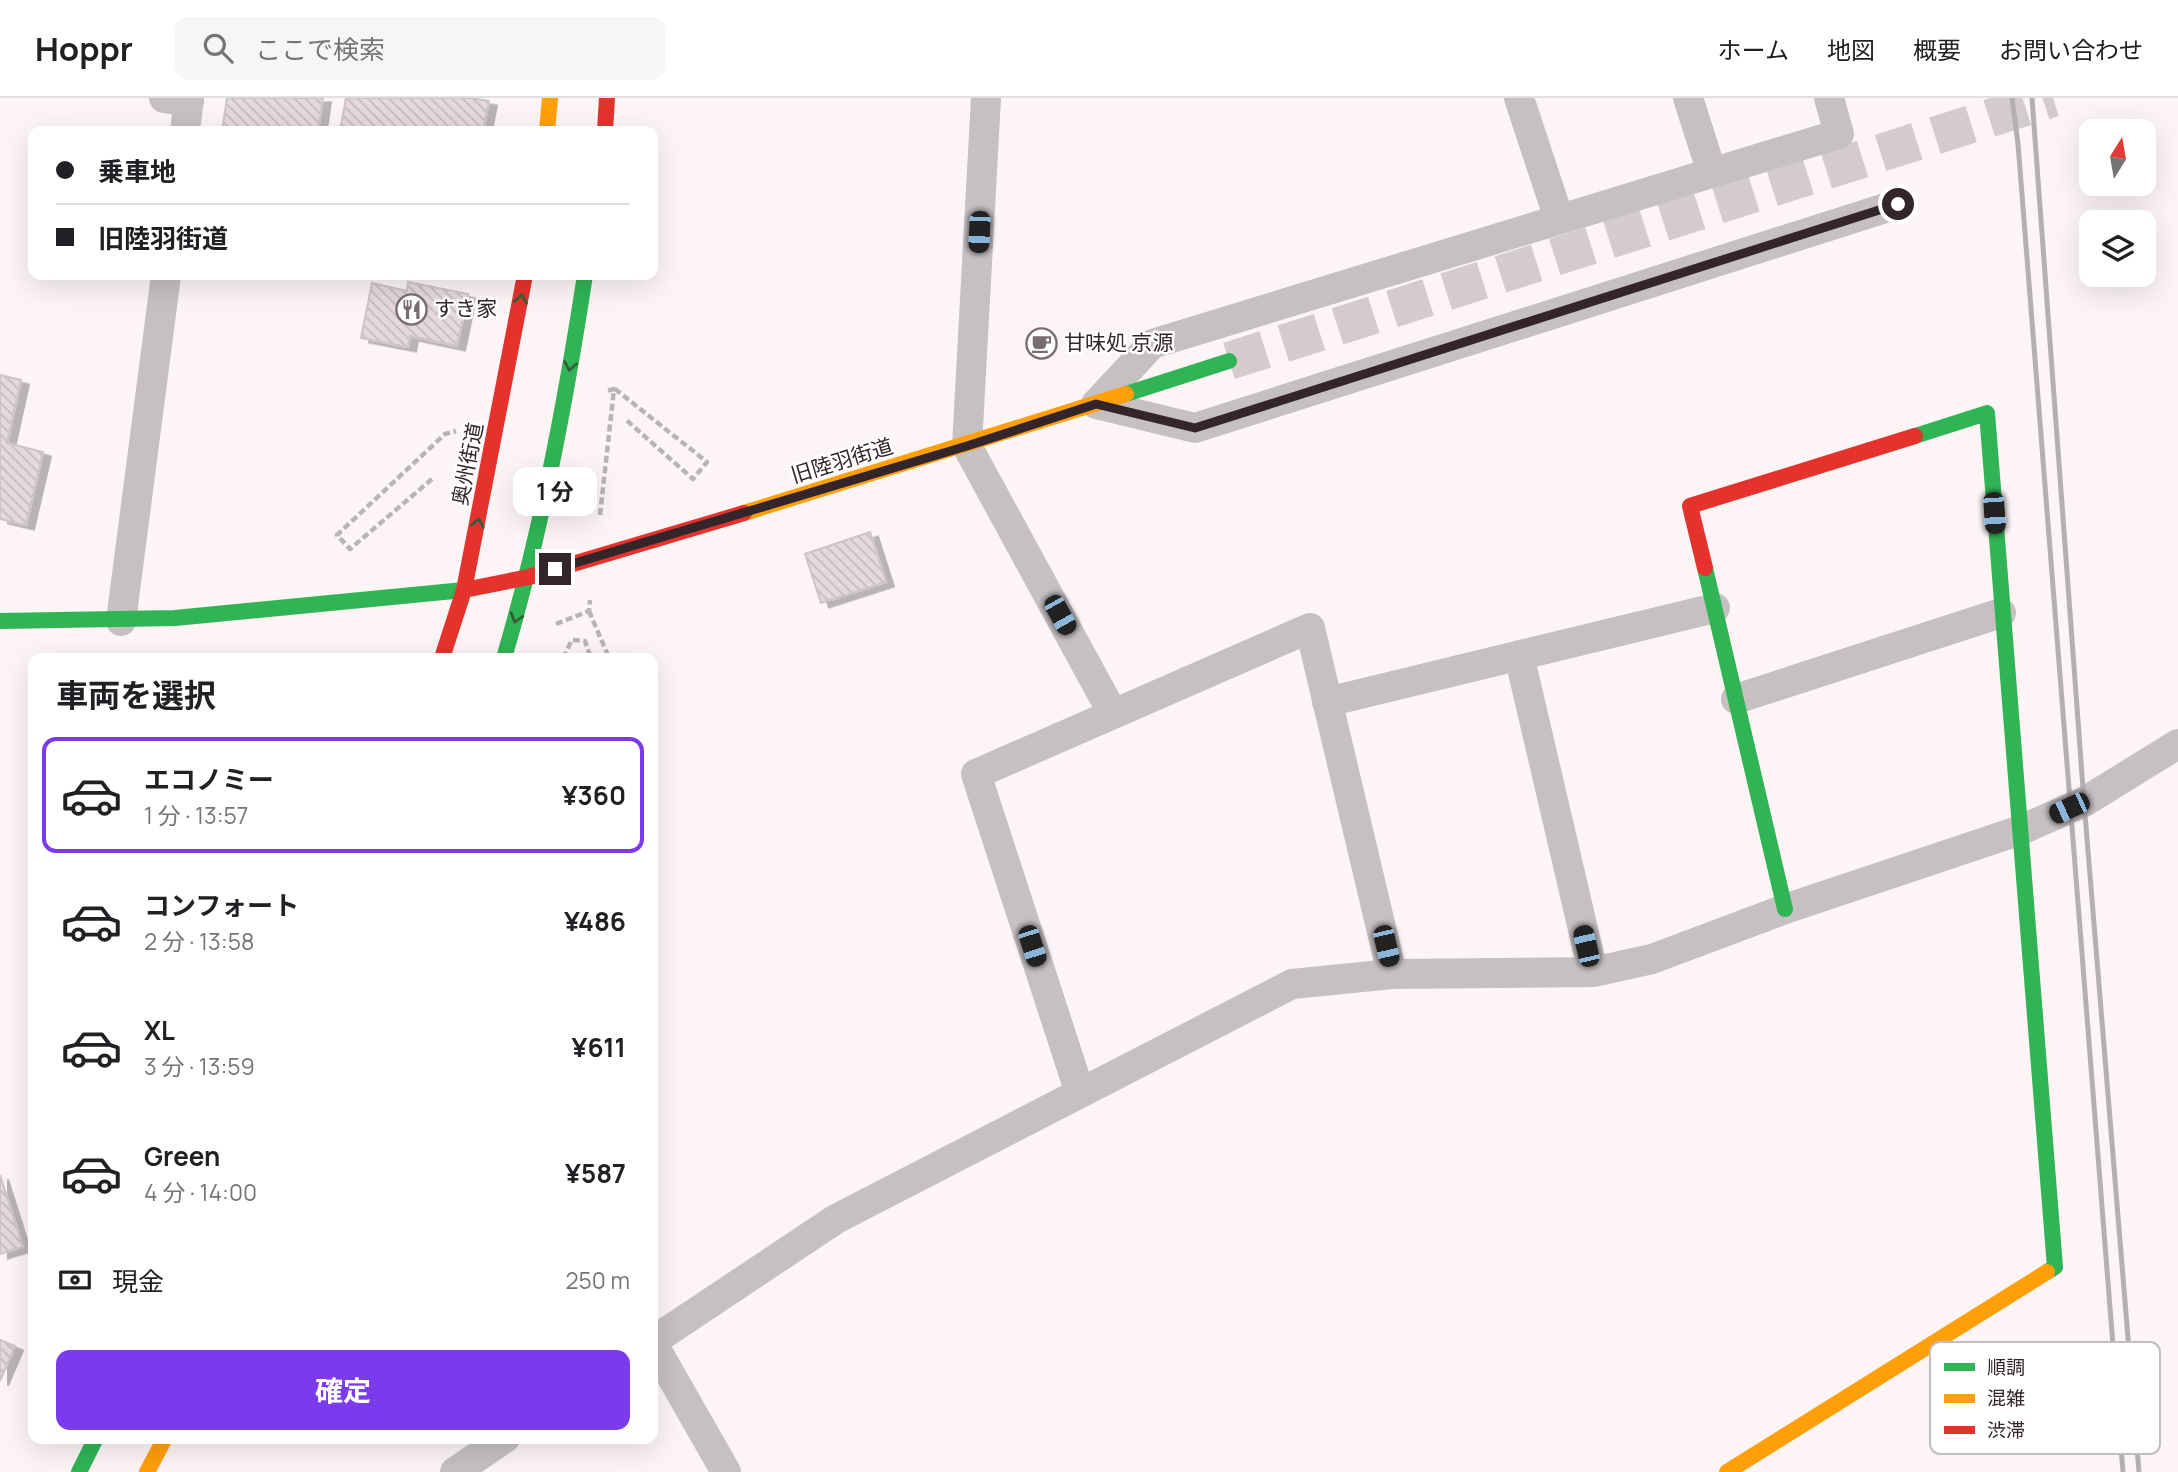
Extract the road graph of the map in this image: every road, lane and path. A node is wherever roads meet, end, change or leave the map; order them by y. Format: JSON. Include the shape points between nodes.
{"nodes":[{"id":1,"x":550,"y":98,"type":"edge"},
{"id":2,"x":607,"y":98,"type":"edge"},
{"id":3,"x":986,"y":98,"type":"edge"},
{"id":4,"x":1519,"y":98,"type":"edge"},
{"id":5,"x":1688,"y":98,"type":"edge"},
{"id":6,"x":1829,"y":98,"type":"edge"},
{"id":7,"x":547,"y":126,"type":"edge"},
{"id":8,"x":605,"y":126,"type":"edge"},
{"id":9,"x":1712,"y":173,"type":"junction"},
{"id":10,"x":1898,"y":204,"type":"dead end"},
{"id":11,"x":1559,"y":219,"type":"junction"},
{"id":12,"x":165,"y":280,"type":"edge"},
{"id":13,"x":524,"y":280,"type":"edge"},
{"id":14,"x":584,"y":280,"type":"edge"},
{"id":15,"x":1229,"y":360,"type":"tunnel mouth"},
{"id":16,"x":614,"y":389,"type":"dead end"},
{"id":17,"x":1096,"y":404,"type":"junction"},
{"id":18,"x":625,"y":419,"type":"dead end"},
{"id":19,"x":445,"y":434,"type":"dead end"},
{"id":20,"x":967,"y":446,"type":"junction"},
{"id":21,"x":432,"y":479,"type":"dead end"},
{"id":22,"x":529,"y":577,"type":"junction"},
{"id":23,"x":464,"y":590,"type":"junction"},
{"id":24,"x":1715,"y":608,"type":"junction"},
{"id":25,"x":589,"y":611,"type":"dead end"},
{"id":26,"x":2001,"y":613,"type":"junction"},
{"id":27,"x":0,"y":621,"type":"edge"},
{"id":28,"x":121,"y":621,"type":"junction"},
{"id":29,"x":444,"y":653,"type":"edge"},
{"id":30,"x":506,"y":653,"type":"edge"},
{"id":31,"x":566,"y":653,"type":"edge"},
{"id":32,"x":589,"y":653,"type":"edge"},
{"id":33,"x":607,"y":653,"type":"edge"},
{"id":34,"x":1519,"y":655,"type":"junction"},
{"id":35,"x":1736,"y":699,"type":"junction"},
{"id":36,"x":1328,"y":702,"type":"junction"},
{"id":37,"x":1112,"y":712,"type":"junction"},
{"id":38,"x":2178,"y":744,"type":"edge"},
{"id":39,"x":2021,"y":830,"type":"junction"},
{"id":40,"x":1785,"y":909,"type":"junction"},
{"id":41,"x":1592,"y":972,"type":"junction"},
{"id":42,"x":1392,"y":974,"type":"junction"},
{"id":43,"x":1080,"y":1093,"type":"junction"},
{"id":44,"x":658,"y":1339,"type":"edge"},
{"id":45,"x":1936,"y":1342,"type":"edge"},
{"id":46,"x":1930,"y":1346,"type":"edge"},
{"id":47,"x":658,"y":1351,"type":"edge"},
{"id":48,"x":93,"y":1444,"type":"edge"},
{"id":49,"x":162,"y":1444,"type":"edge"},
{"id":50,"x":496,"y":1444,"type":"edge"},
{"id":51,"x":79,"y":1472,"type":"edge"},
{"id":52,"x":147,"y":1472,"type":"edge"},
{"id":53,"x":454,"y":1472,"type":"edge"},
{"id":54,"x":726,"y":1472,"type":"edge"},
{"id":55,"x":1727,"y":1472,"type":"edge"}],
"edges":[{"from":1,"to":7,"type":"main road"},
{"from":2,"to":8,"type":"main road"},
{"from":3,"to":20,"type":"street"},
{"from":4,"to":11,"type":"street"},
{"from":5,"to":9,"type":"street"},
{"from":6,"to":9,"type":"street","via":[[1839,134]]},
{"from":9,"to":11,"type":"street"},
{"from":10,"to":17,"type":"street","via":[[1195,428]]},
{"from":11,"to":17,"type":"street","via":[[1152,344]]},
{"from":12,"to":28,"type":"street"},
{"from":23,"to":13,"type":"main road","name":"奥州街道","one_way":true},
{"from":14,"to":22,"type":"main road","one_way":true},
{"from":15,"to":17,"type":"main road","name":"旧陸羽街道"},
{"from":16,"to":18,"type":"path","via":[[707,462],[693,479]]},
{"from":17,"to":20,"type":"main road","name":"旧陸羽街道"},
{"from":19,"to":21,"type":"path","via":[[337,535],[350,549]]},
{"from":20,"to":22,"type":"main road","name":"旧陸羽街道"},
{"from":20,"to":37,"type":"street"},
{"from":22,"to":23,"type":"main road","name":"旧陸羽街道"},
{"from":22,"to":30,"type":"main road","one_way":true},
{"from":23,"to":28,"type":"main road","name":"旧陸羽街道","via":[[242,614]]},
{"from":23,"to":29,"type":"main road","name":"奥州街道"},
{"from":24,"to":26,"type":"main road","via":[[1690,506],[1987,413]]},
{"from":24,"to":34,"type":"street"},
{"from":24,"to":35,"type":"main road"},
{"from":25,"to":33,"type":"path"},
{"from":26,"to":35,"type":"street"},
{"from":26,"to":39,"type":"main road"},
{"from":27,"to":28,"type":"main road","name":"旧陸羽街道"},
{"from":31,"to":32,"type":"path","via":[[572,640],[585,641]]},
{"from":34,"to":36,"type":"street"},
{"from":34,"to":41,"type":"street"},
{"from":35,"to":40,"type":"main road"},
{"from":36,"to":37,"type":"street","via":[[1310,628]]},
{"from":36,"to":42,"type":"street"},
{"from":37,"to":43,"type":"street","via":[[976,774]]},
{"from":38,"to":39,"type":"street","via":[[2084,802]]},
{"from":39,"to":40,"type":"street"},
{"from":39,"to":45,"type":"main road","via":[[2055,1268]]},
{"from":40,"to":41,"type":"street","via":[[1653,959]]},
{"from":41,"to":42,"type":"street"},
{"from":42,"to":43,"type":"street","via":[[1292,984]]},
{"from":43,"to":44,"type":"street","via":[[836,1219]]},
{"from":46,"to":55,"type":"main road"},
{"from":47,"to":54,"type":"street"},
{"from":48,"to":51,"type":"main road"},
{"from":49,"to":52,"type":"main road"},
{"from":50,"to":53,"type":"street"}]}
